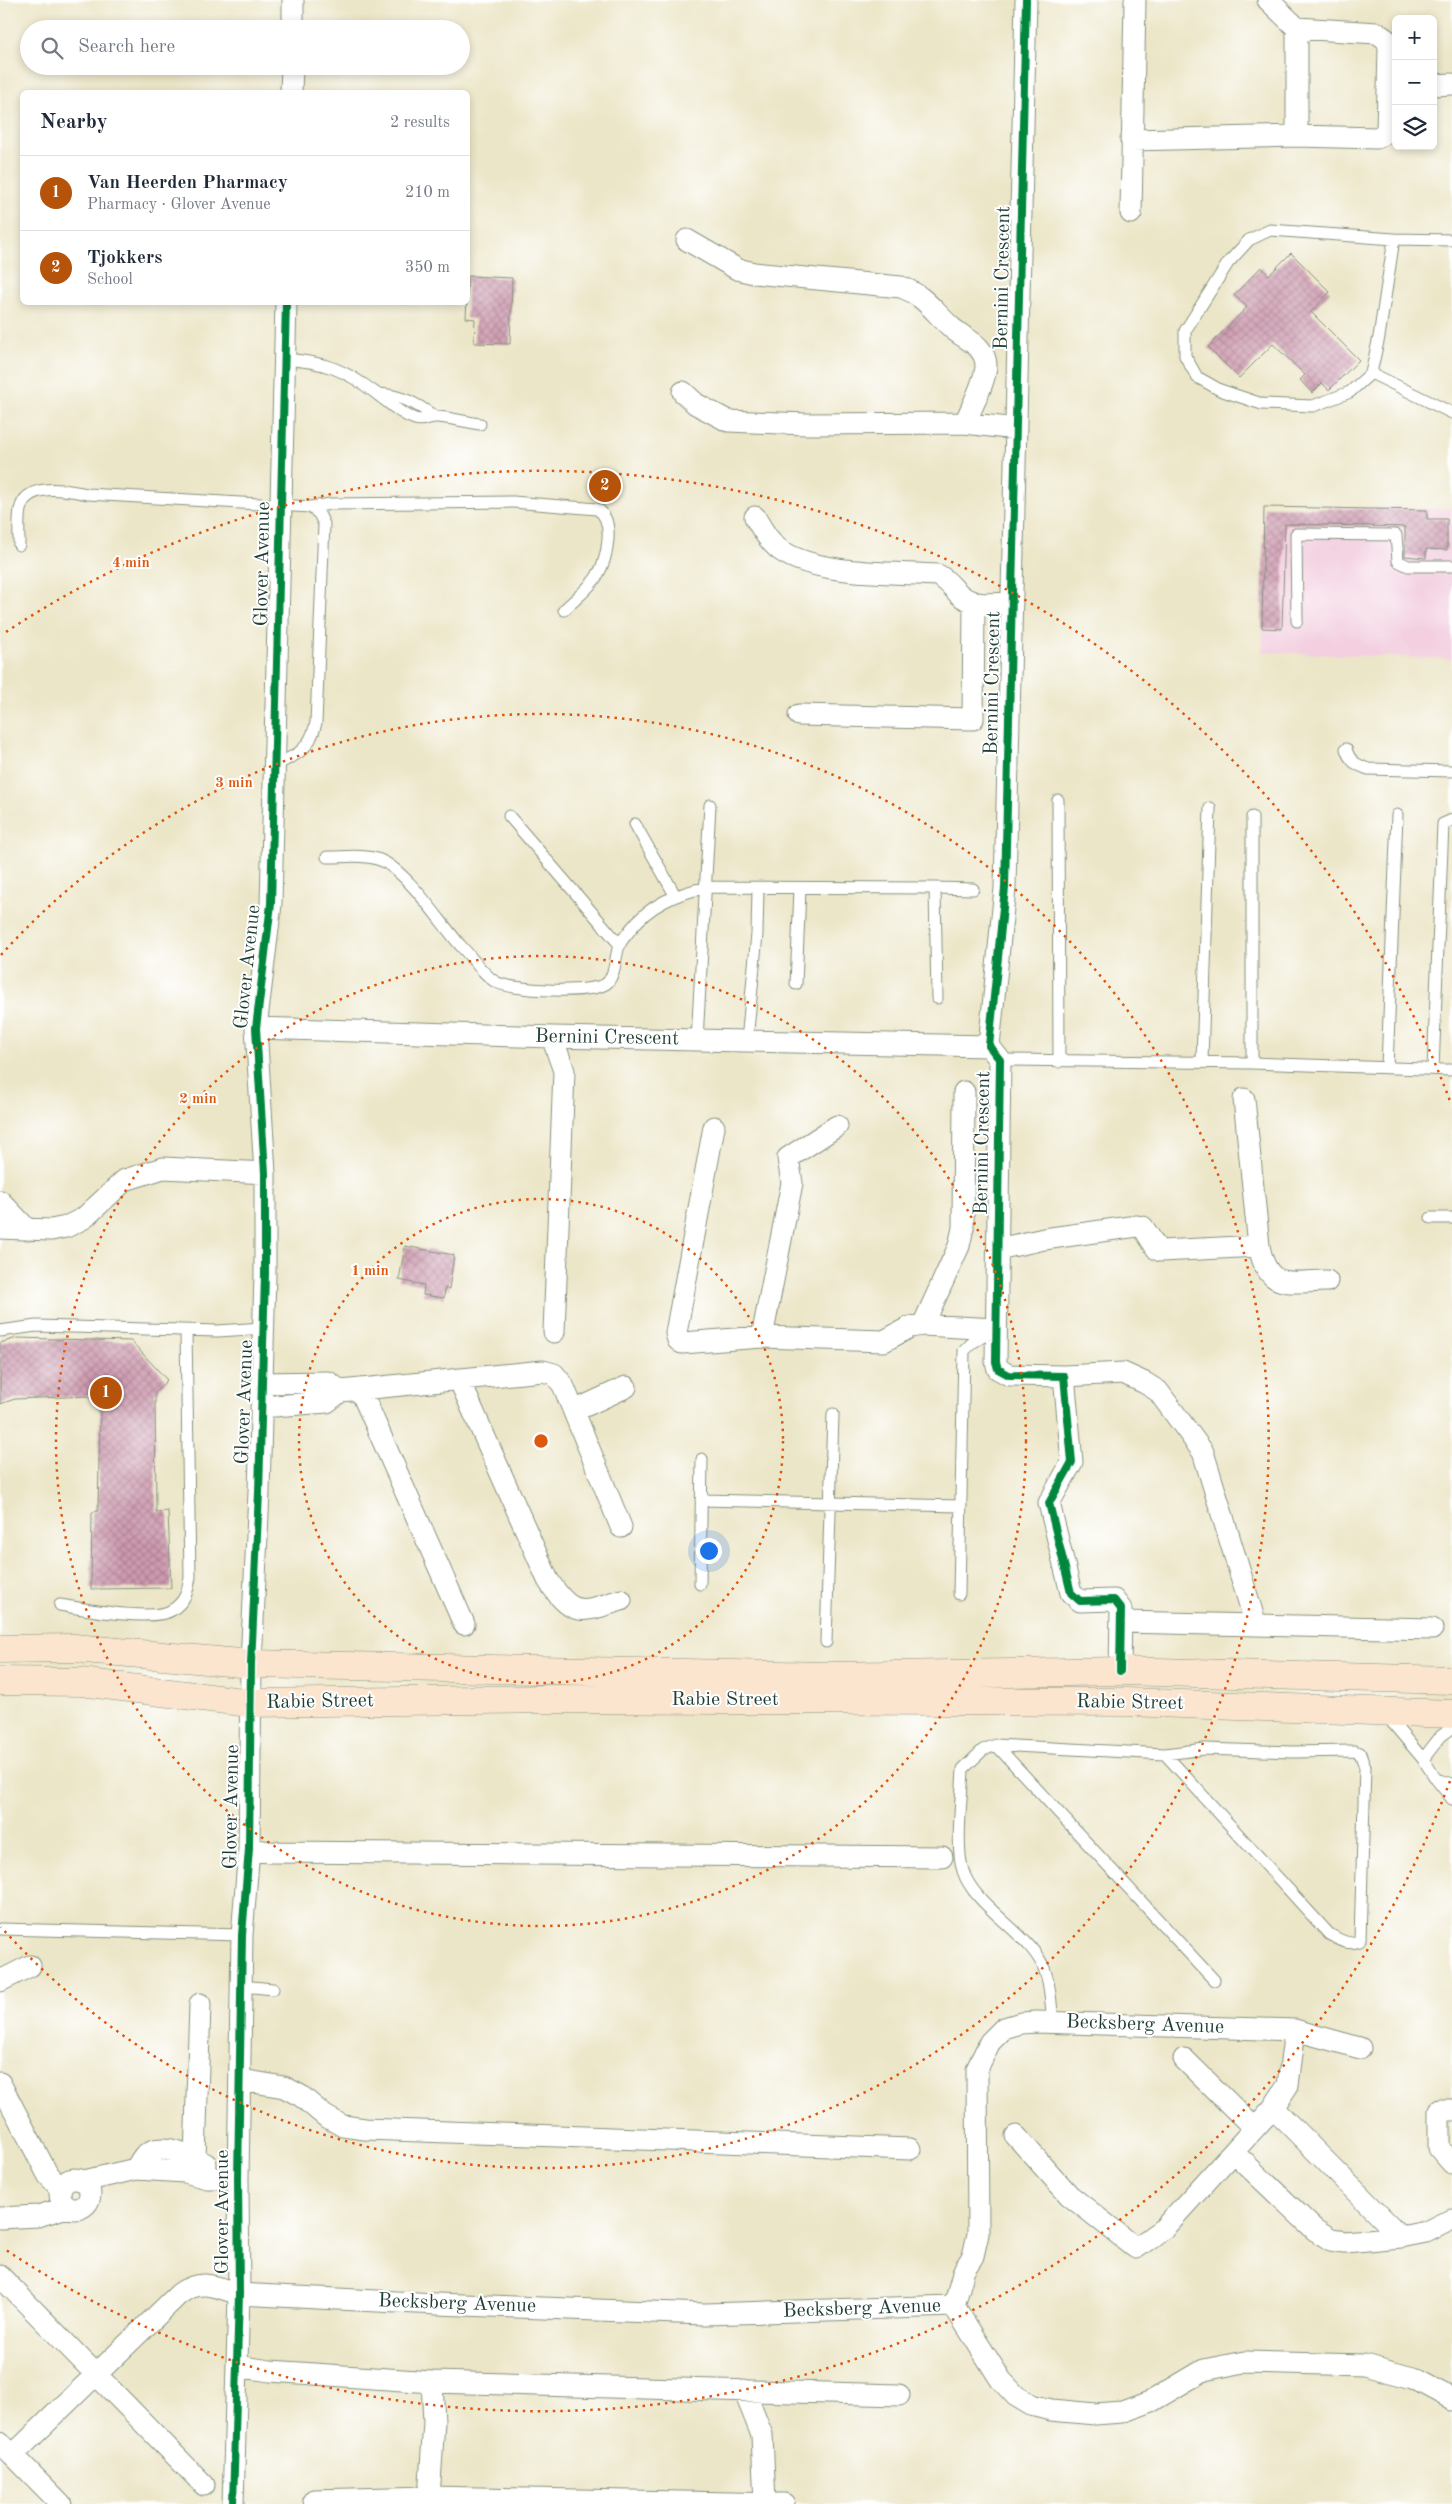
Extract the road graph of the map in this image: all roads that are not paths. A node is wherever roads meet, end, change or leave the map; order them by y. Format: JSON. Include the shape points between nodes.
{"nodes":[{"id":1,"x":293,"y":0,"type":"edge"},
{"id":2,"x":1026,"y":0,"type":"edge"},
{"id":3,"x":1135,"y":0,"type":"edge"},
{"id":4,"x":1268,"y":0,"type":"edge"},
{"id":5,"x":293,"y":20,"type":"edge"},
{"id":6,"x":1297,"y":28,"type":"junction"},
{"id":7,"x":1392,"y":73,"type":"edge"},
{"id":8,"x":292,"y":75,"type":"edge"},
{"id":9,"x":1437,"y":84,"type":"edge"},
{"id":10,"x":1452,"y":84,"type":"edge"},
{"id":11,"x":291,"y":90,"type":"edge"},
{"id":12,"x":1392,"y":93,"type":"edge"},
{"id":13,"x":1297,"y":136,"type":"junction"},
{"id":14,"x":1131,"y":140,"type":"junction"},
{"id":15,"x":1131,"y":213,"type":"dead end"},
{"id":16,"x":1394,"y":239,"type":"junction"},
{"id":17,"x":688,"y":240,"type":"dead end"},
{"id":18,"x":1452,"y":240,"type":"edge"},
{"id":19,"x":286,"y":305,"type":"edge"},
{"id":20,"x":284,"y":359,"type":"junction"},
{"id":21,"x":1371,"y":373,"type":"junction"},
{"id":22,"x":683,"y":392,"type":"dead end"},
{"id":23,"x":1452,"y":413,"type":"edge"},
{"id":24,"x":965,"y":423,"type":"junction"},
{"id":25,"x":480,"y":424,"type":"dead end"},
{"id":26,"x":1016,"y":429,"type":"junction"},
{"id":27,"x":281,"y":503,"type":"junction"},
{"id":28,"x":311,"y":506,"type":"junction"},
{"id":29,"x":755,"y":517,"type":"dead end"},
{"id":30,"x":19,"y":545,"type":"dead end"},
{"id":31,"x":1452,"y":566,"type":"edge"},
{"id":32,"x":1012,"y":603,"type":"junction"},
{"id":33,"x":974,"y":604,"type":"junction"},
{"id":34,"x":564,"y":610,"type":"dead end"},
{"id":35,"x":1298,"y":621,"type":"dead end"},
{"id":36,"x":799,"y":715,"type":"dead end"},
{"id":37,"x":1346,"y":750,"type":"dead end"},
{"id":38,"x":274,"y":765,"type":"junction"},
{"id":39,"x":1452,"y":771,"type":"edge"},
{"id":40,"x":1058,"y":800,"type":"dead end"},
{"id":41,"x":710,"y":805,"type":"dead end"},
{"id":42,"x":1210,"y":808,"type":"dead end"},
{"id":43,"x":1397,"y":815,"type":"dead end"},
{"id":44,"x":509,"y":816,"type":"dead end"},
{"id":45,"x":1252,"y":817,"type":"dead end"},
{"id":46,"x":1452,"y":820,"type":"edge"},
{"id":47,"x":635,"y":824,"type":"dead end"},
{"id":48,"x":327,"y":857,"type":"dead end"},
{"id":49,"x":707,"y":887,"type":"junction"},
{"id":50,"x":758,"y":888,"type":"junction"},
{"id":51,"x":935,"y":888,"type":"junction"},
{"id":52,"x":800,"y":889,"type":"junction"},
{"id":53,"x":973,"y":889,"type":"dead end"},
{"id":54,"x":675,"y":895,"type":"junction"},
{"id":55,"x":620,"y":945,"type":"junction"},
{"id":56,"x":796,"y":984,"type":"dead end"},
{"id":57,"x":937,"y":998,"type":"dead end"},
{"id":58,"x":256,"y":1028,"type":"junction"},
{"id":59,"x":552,"y":1037,"type":"junction"},
{"id":60,"x":697,"y":1040,"type":"junction"},
{"id":61,"x":748,"y":1041,"type":"junction"},
{"id":62,"x":995,"y":1053,"type":"junction"},
{"id":63,"x":1059,"y":1062,"type":"junction"},
{"id":64,"x":1202,"y":1062,"type":"junction"},
{"id":65,"x":1252,"y":1063,"type":"junction"},
{"id":66,"x":1387,"y":1068,"type":"junction"},
{"id":67,"x":1433,"y":1068,"type":"junction"},
{"id":68,"x":1452,"y":1070,"type":"edge"},
{"id":69,"x":964,"y":1092,"type":"dead end"},
{"id":70,"x":1244,"y":1099,"type":"dead end"},
{"id":71,"x":837,"y":1126,"type":"dead end"},
{"id":72,"x":714,"y":1127,"type":"dead end"},
{"id":73,"x":265,"y":1173,"type":"junction"},
{"id":74,"x":0,"y":1201,"type":"edge"},
{"id":75,"x":1431,"y":1218,"type":"dead end"},
{"id":76,"x":1452,"y":1218,"type":"edge"},
{"id":77,"x":0,"y":1228,"type":"edge"},
{"id":78,"x":28,"y":1230,"type":"junction"},
{"id":79,"x":1259,"y":1246,"type":"junction"},
{"id":80,"x":998,"y":1249,"type":"junction"},
{"id":81,"x":1327,"y":1281,"type":"dead end"},
{"id":82,"x":923,"y":1325,"type":"junction"},
{"id":83,"x":264,"y":1328,"type":"junction"},
{"id":84,"x":995,"y":1328,"type":"junction"},
{"id":85,"x":186,"y":1331,"type":"junction"},
{"id":86,"x":0,"y":1332,"type":"edge"},
{"id":87,"x":554,"y":1332,"type":"dead end"},
{"id":88,"x":762,"y":1337,"type":"junction"},
{"id":89,"x":1064,"y":1376,"type":"junction"},
{"id":90,"x":460,"y":1379,"type":"junction"},
{"id":91,"x":262,"y":1383,"type":"junction"},
{"id":92,"x":626,"y":1387,"type":"dead end"},
{"id":93,"x":351,"y":1390,"type":"junction"},
{"id":94,"x":261,"y":1407,"type":"junction"},
{"id":95,"x":574,"y":1411,"type":"junction"},
{"id":96,"x":832,"y":1414,"type":"dead end"},
{"id":97,"x":702,"y":1459,"type":"dead end"},
{"id":98,"x":701,"y":1500,"type":"junction"},
{"id":99,"x":830,"y":1504,"type":"junction"},
{"id":100,"x":961,"y":1506,"type":"junction"},
{"id":101,"x":621,"y":1526,"type":"dead end"},
{"id":102,"x":700,"y":1584,"type":"dead end"},
{"id":103,"x":959,"y":1594,"type":"dead end"},
{"id":104,"x":621,"y":1600,"type":"dead end"},
{"id":105,"x":60,"y":1606,"type":"dead end"},
{"id":106,"x":1121,"y":1622,"type":"junction"},
{"id":107,"x":464,"y":1624,"type":"dead end"},
{"id":108,"x":1256,"y":1625,"type":"junction"},
{"id":109,"x":1432,"y":1629,"type":"dead end"},
{"id":110,"x":826,"y":1642,"type":"dead end"},
{"id":111,"x":0,"y":1649,"type":"edge"},
{"id":112,"x":251,"y":1664,"type":"junction"},
{"id":113,"x":1120,"y":1671,"type":"junction"},
{"id":114,"x":1452,"y":1680,"type":"edge"},
{"id":115,"x":0,"y":1681,"type":"edge"},
{"id":116,"x":250,"y":1703,"type":"junction"},
{"id":117,"x":1382,"y":1711,"type":"junction"},
{"id":118,"x":1452,"y":1714,"type":"edge"},
{"id":119,"x":1452,"y":1728,"type":"edge"},
{"id":120,"x":996,"y":1745,"type":"junction"},
{"id":121,"x":1165,"y":1754,"type":"junction"},
{"id":122,"x":1423,"y":1759,"type":"junction"},
{"id":123,"x":1436,"y":1780,"type":"junction"},
{"id":124,"x":1452,"y":1784,"type":"edge"},
{"id":125,"x":1452,"y":1799,"type":"edge"},
{"id":126,"x":249,"y":1849,"type":"junction"},
{"id":127,"x":942,"y":1857,"type":"dead end"},
{"id":128,"x":0,"y":1929,"type":"edge"},
{"id":129,"x":242,"y":1935,"type":"junction"},
{"id":130,"x":30,"y":1966,"type":"dead end"},
{"id":131,"x":1214,"y":1980,"type":"dead end"},
{"id":132,"x":0,"y":1981,"type":"edge"},
{"id":133,"x":242,"y":1986,"type":"junction"},
{"id":134,"x":273,"y":1989,"type":"dead end"},
{"id":135,"x":200,"y":2004,"type":"dead end"},
{"id":136,"x":1052,"y":2023,"type":"junction"},
{"id":137,"x":1295,"y":2030,"type":"junction"},
{"id":138,"x":1360,"y":2048,"type":"dead end"},
{"id":139,"x":1184,"y":2059,"type":"dead end"},
{"id":140,"x":241,"y":2080,"type":"junction"},
{"id":141,"x":0,"y":2083,"type":"edge"},
{"id":142,"x":1273,"y":2108,"type":"junction"},
{"id":143,"x":1452,"y":2110,"type":"edge"},
{"id":144,"x":1254,"y":2127,"type":"junction"},
{"id":145,"x":1016,"y":2136,"type":"dead end"},
{"id":146,"x":910,"y":2149,"type":"dead end"},
{"id":147,"x":1234,"y":2152,"type":"junction"},
{"id":148,"x":195,"y":2158,"type":"junction"},
{"id":149,"x":1452,"y":2163,"type":"edge"},
{"id":150,"x":136,"y":2169,"type":"junction"},
{"id":151,"x":238,"y":2172,"type":"junction"},
{"id":152,"x":84,"y":2181,"type":"junction"},
{"id":153,"x":64,"y":2198,"type":"junction"},
{"id":154,"x":0,"y":2218,"type":"edge"},
{"id":155,"x":1452,"y":2219,"type":"edge"},
{"id":156,"x":1401,"y":2237,"type":"junction"},
{"id":157,"x":0,"y":2276,"type":"edge"},
{"id":158,"x":240,"y":2294,"type":"junction"},
{"id":159,"x":954,"y":2306,"type":"junction"},
{"id":160,"x":237,"y":2366,"type":"junction"},
{"id":161,"x":95,"y":2375,"type":"junction"},
{"id":162,"x":432,"y":2382,"type":"junction"},
{"id":163,"x":744,"y":2390,"type":"junction"},
{"id":164,"x":899,"y":2395,"type":"dead end"},
{"id":165,"x":1452,"y":2399,"type":"edge"},
{"id":166,"x":4,"y":2446,"type":"edge"},
{"id":167,"x":204,"y":2485,"type":"dead end"},
{"id":168,"x":429,"y":2497,"type":"junction"},
{"id":169,"x":314,"y":2500,"type":"dead end"},
{"id":170,"x":61,"y":2504,"type":"edge"},
{"id":171,"x":234,"y":2504,"type":"edge"},
{"id":172,"x":771,"y":2504,"type":"edge"}],
"edges":[{"from":1,"to":5,"type":"street"},
{"from":2,"to":26,"type":"street","name":"Bernini Crescent"},
{"from":3,"to":14,"type":"street"},
{"from":4,"to":6,"type":"street"},
{"from":6,"to":7,"type":"street","via":[[1377,32],[1387,40],[1390,48]]},
{"from":6,"to":13,"type":"street"},
{"from":8,"to":11,"type":"street"},
{"from":9,"to":10,"type":"street"},
{"from":12,"to":13,"type":"street","via":[[1387,132],[1377,138]]},
{"from":13,"to":14,"type":"street"},
{"from":14,"to":15,"type":"street"},
{"from":16,"to":18,"type":"lane"},
{"from":16,"to":21,"type":"lane"},
{"from":16,"to":21,"type":"lane","via":[[1270,230],[1249,240],[1228,263],[1185,331],[1185,356],[1197,377],[1220,390],[1262,404],[1313,406],[1350,392]]},
{"from":17,"to":24,"type":"street","via":[[737,268],[754,273],[900,287],[925,299],[952,329],[976,344],[984,356],[984,376]]},
{"from":19,"to":20,"type":"street","name":"Glover Avenue"},
{"from":20,"to":25,"type":"lane","via":[[317,361],[377,394],[390,394],[419,405],[435,417]]},
{"from":20,"to":27,"type":"street","name":"Glover Avenue"},
{"from":21,"to":23,"type":"lane"},
{"from":22,"to":24,"type":"street","via":[[696,404],[728,421]]},
{"from":24,"to":26,"type":"street"},
{"from":26,"to":32,"type":"street","name":"Bernini Crescent"},
{"from":27,"to":28,"type":"lane"},
{"from":27,"to":30,"type":"lane","via":[[42,490],[26,498],[20,508]]},
{"from":27,"to":38,"type":"street","name":"Glover Avenue"},
{"from":28,"to":34,"type":"lane","via":[[513,502],[596,508],[607,517],[609,526],[603,565],[591,584]]},
{"from":28,"to":38,"type":"lane","via":[[324,524],[316,723],[307,746]]},
{"from":29,"to":33,"type":"street","via":[[780,550],[808,562],[846,570],[938,574]]},
{"from":31,"to":35,"type":"lane","via":[[1408,566],[1398,561],[1396,535],[1296,534]]},
{"from":32,"to":33,"type":"street"},
{"from":32,"to":62,"type":"street","name":"Bernini Crescent","via":[[1005,888]]},
{"from":33,"to":36,"type":"street","via":[[973,719]]},
{"from":37,"to":39,"type":"lane","via":[[1348,758],[1368,769]]},
{"from":38,"to":58,"type":"street","name":"Glover Avenue","via":[[271,904]]},
{"from":40,"to":63,"type":"lane"},
{"from":41,"to":49,"type":"lane"},
{"from":42,"to":64,"type":"lane"},
{"from":43,"to":66,"type":"lane"},
{"from":44,"to":55,"type":"lane"},
{"from":45,"to":65,"type":"lane"},
{"from":46,"to":67,"type":"lane","via":[[1442,824]]},
{"from":47,"to":54,"type":"lane"},
{"from":48,"to":55,"type":"lane","via":[[369,858],[390,865],[412,886],[480,968],[503,986],[564,990],[597,988],[608,982]]},
{"from":49,"to":50,"type":"lane"},
{"from":49,"to":54,"type":"lane"},
{"from":49,"to":60,"type":"lane"},
{"from":50,"to":52,"type":"lane"},
{"from":50,"to":61,"type":"lane","via":[[758,934]]},
{"from":51,"to":52,"type":"lane"},
{"from":51,"to":53,"type":"lane"},
{"from":51,"to":57,"type":"lane"},
{"from":52,"to":56,"type":"lane"},
{"from":54,"to":55,"type":"lane","via":[[638,920]]},
{"from":58,"to":59,"type":"street","name":"Bernini Crescent"},
{"from":58,"to":73,"type":"street","name":"Glover Avenue"},
{"from":59,"to":60,"type":"street","name":"Bernini Crescent"},
{"from":59,"to":87,"type":"street","via":[[564,1071]]},
{"from":60,"to":61,"type":"street","name":"Bernini Crescent"},
{"from":61,"to":62,"type":"street","name":"Bernini Crescent"},
{"from":62,"to":63,"type":"lane"},
{"from":62,"to":80,"type":"street","name":"Bernini Crescent"},
{"from":63,"to":64,"type":"lane"},
{"from":64,"to":65,"type":"lane"},
{"from":65,"to":66,"type":"lane"},
{"from":66,"to":67,"type":"lane"},
{"from":67,"to":68,"type":"lane"},
{"from":69,"to":82,"type":"street","via":[[963,1228],[959,1246]]},
{"from":70,"to":79,"type":"street"},
{"from":71,"to":88,"type":"street","via":[[788,1158],[792,1183]]},
{"from":72,"to":88,"type":"street","via":[[676,1333],[682,1343]]},
{"from":73,"to":78,"type":"street","via":[[164,1168],[145,1172],[125,1180],[84,1218],[66,1227]]},
{"from":73,"to":83,"type":"street","name":"Glover Avenue"},
{"from":74,"to":78,"type":"street"},
{"from":75,"to":76,"type":"lane"},
{"from":77,"to":78,"type":"street"},
{"from":79,"to":80,"type":"street","via":[[1161,1251],[1143,1227],[1137,1226]]},
{"from":79,"to":81,"type":"street","via":[[1271,1277],[1279,1282]]},
{"from":80,"to":84,"type":"street","name":"Bernini Crescent"},
{"from":82,"to":84,"type":"street"},
{"from":82,"to":88,"type":"street","via":[[910,1327],[884,1341]]},
{"from":83,"to":85,"type":"lane"},
{"from":83,"to":91,"type":"street","name":"Glover Avenue"},
{"from":84,"to":89,"type":"street","name":"Bernini Crescent","via":[[998,1370],[1009,1375]]},
{"from":84,"to":100,"type":"lane","via":[[964,1351]]},
{"from":85,"to":86,"type":"lane","via":[[36,1326]]},
{"from":85,"to":105,"type":"lane","via":[[188,1593],[172,1610],[160,1614]]},
{"from":89,"to":106,"type":"street","via":[[1072,1462],[1049,1503],[1071,1593],[1080,1602],[1114,1600],[1121,1609]]},
{"from":89,"to":108,"type":"street","via":[[1123,1373],[1158,1392],[1203,1452]]},
{"from":90,"to":93,"type":"street"},
{"from":90,"to":95,"type":"street","via":[[543,1371],[554,1374],[563,1385]]},
{"from":90,"to":104,"type":"street","via":[[548,1580],[561,1599],[573,1608],[586,1611]]},
{"from":91,"to":93,"type":"street","via":[[328,1382]]},
{"from":91,"to":94,"type":"street","name":"Glover Avenue"},
{"from":92,"to":95,"type":"street"},
{"from":93,"to":94,"type":"street","via":[[327,1402]]},
{"from":93,"to":107,"type":"street"},
{"from":94,"to":112,"type":"street","name":"Glover Avenue"},
{"from":95,"to":101,"type":"street"},
{"from":96,"to":99,"type":"lane"},
{"from":97,"to":98,"type":"lane"},
{"from":98,"to":99,"type":"lane"},
{"from":98,"to":102,"type":"lane"},
{"from":99,"to":100,"type":"lane"},
{"from":99,"to":110,"type":"lane"},
{"from":100,"to":103,"type":"lane"},
{"from":106,"to":108,"type":"street"},
{"from":106,"to":113,"type":"street"},
{"from":108,"to":109,"type":"street"},
{"from":111,"to":112,"type":"main road","name":"Rabie Street","via":[[74,1648]]},
{"from":112,"to":113,"type":"main road","name":"Rabie Street","via":[[829,1676]]},
{"from":112,"to":116,"type":"street","name":"Glover Avenue"},
{"from":113,"to":114,"type":"main road","name":"Rabie Street"},
{"from":115,"to":116,"type":"main road","name":"Rabie Street","via":[[80,1682]]},
{"from":116,"to":117,"type":"main road","name":"Rabie Street","via":[[550,1699],[1127,1702]]},
{"from":116,"to":126,"type":"street","name":"Glover Avenue"},
{"from":117,"to":118,"type":"main road","name":"Rabie Street"},
{"from":117,"to":122,"type":"lane"},
{"from":119,"to":122,"type":"lane","via":[[1441,1736]]},
{"from":120,"to":121,"type":"lane"},
{"from":120,"to":131,"type":"lane"},
{"from":120,"to":136,"type":"lane","via":[[983,1750],[964,1769],[960,1838],[962,1871],[971,1887],[1028,1944],[1046,1972]]},
{"from":121,"to":121,"type":"lane","via":[[1205,1749],[1360,1753],[1366,1768],[1360,1940],[1356,1943],[1343,1942],[1328,1934]]},
{"from":122,"to":123,"type":"lane"},
{"from":123,"to":124,"type":"lane"},
{"from":123,"to":125,"type":"lane"},
{"from":126,"to":127,"type":"street","via":[[289,1852]]},
{"from":126,"to":129,"type":"street","name":"Glover Avenue"},
{"from":128,"to":129,"type":"lane"},
{"from":129,"to":133,"type":"street","name":"Glover Avenue"},
{"from":130,"to":132,"type":"street"},
{"from":133,"to":134,"type":"lane"},
{"from":133,"to":140,"type":"street","name":"Glover Avenue"},
{"from":135,"to":148,"type":"street"},
{"from":136,"to":137,"type":"street","name":"Becksberg Avenue"},
{"from":136,"to":159,"type":"street","name":"Becksberg Avenue","via":[[1021,2023],[1004,2028],[990,2042],[977,2068],[978,2234]]},
{"from":137,"to":138,"type":"street","name":"Becksberg Avenue"},
{"from":137,"to":142,"type":"street","via":[[1288,2085]]},
{"from":139,"to":144,"type":"street"},
{"from":140,"to":146,"type":"street","via":[[284,2087],[337,2123],[365,2129]]},
{"from":140,"to":151,"type":"street","name":"Glover Avenue"},
{"from":141,"to":153,"type":"street","via":[[48,2175]]},
{"from":142,"to":144,"type":"street"},
{"from":142,"to":156,"type":"street"},
{"from":143,"to":149,"type":"street","via":[[1439,2110],[1439,2148]]},
{"from":144,"to":147,"type":"street"},
{"from":145,"to":147,"type":"street","via":[[1069,2195],[1136,2248],[1164,2228]]},
{"from":147,"to":156,"type":"street","via":[[1315,2230],[1331,2240],[1345,2242]]},
{"from":148,"to":150,"type":"street","via":[[178,2150],[152,2151]]},
{"from":148,"to":151,"type":"street","via":[[208,2165]]},
{"from":150,"to":151,"type":"street","via":[[185,2172],[207,2178]]},
{"from":150,"to":152,"type":"street"},
{"from":151,"to":158,"type":"street","name":"Glover Avenue"},
{"from":152,"to":153,"type":"street","via":[[68,2180]]},
{"from":152,"to":153,"type":"street","via":[[91,2192],[86,2205],[74,2210]]},
{"from":153,"to":154,"type":"street","via":[[38,2216]]},
{"from":155,"to":156,"type":"street","via":[[1426,2232]]},
{"from":157,"to":161,"type":"street"},
{"from":158,"to":159,"type":"street","name":"Becksberg Avenue","via":[[705,2314]]},
{"from":158,"to":160,"type":"street","name":"Glover Avenue"},
{"from":158,"to":161,"type":"street","name":"Becksberg Avenue","via":[[208,2285],[188,2287]]},
{"from":159,"to":165,"type":"street","via":[[1001,2380],[1016,2396],[1031,2405],[1051,2410],[1095,2414],[1122,2412],[1152,2401],[1204,2370],[1244,2362],[1364,2364],[1414,2378]]},
{"from":160,"to":162,"type":"street"},
{"from":160,"to":171,"type":"street","name":"Glover Avenue"},
{"from":161,"to":166,"type":"street","name":"Becksberg Avenue"},
{"from":161,"to":167,"type":"street"},
{"from":162,"to":163,"type":"street"},
{"from":162,"to":168,"type":"street","via":[[434,2422]]},
{"from":163,"to":164,"type":"street"},
{"from":163,"to":172,"type":"street","via":[[762,2435]]},
{"from":166,"to":170,"type":"street"},
{"from":168,"to":169,"type":"street"},
{"from":168,"to":172,"type":"street"}]}
